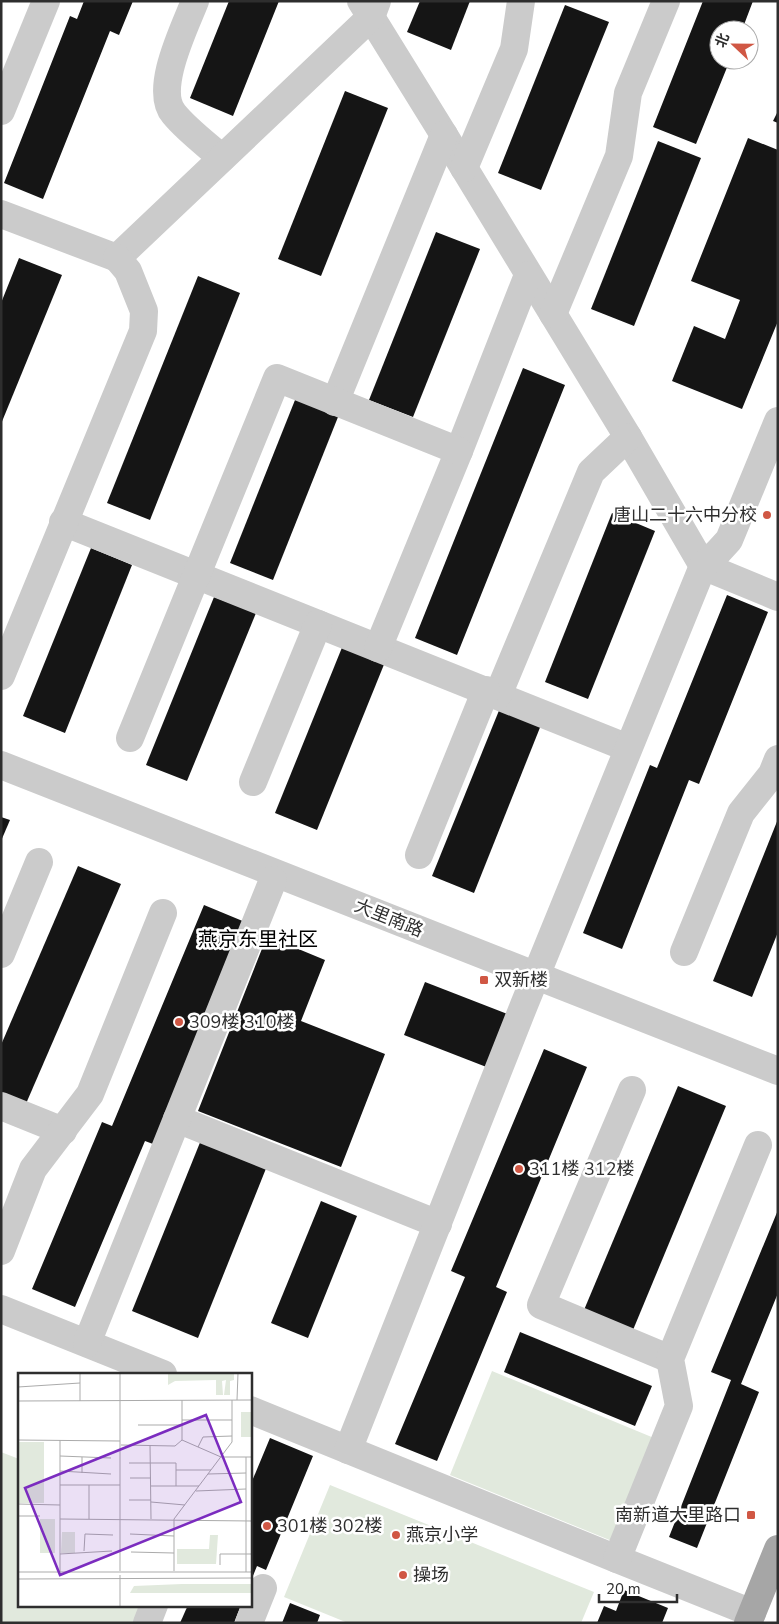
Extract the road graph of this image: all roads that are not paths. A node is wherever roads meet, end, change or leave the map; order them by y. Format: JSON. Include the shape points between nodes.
{"nodes":[{"id":1,"x":46,"y":1,"type":"edge"},
{"id":2,"x":195,"y":1,"type":"edge"},
{"id":3,"x":521,"y":1,"type":"edge"},
{"id":4,"x":666,"y":1,"type":"edge"},
{"id":5,"x":369,"y":6,"type":"edge"},
{"id":6,"x":1,"y":111,"type":"edge"},
{"id":7,"x":444,"y":135,"type":"junction"},
{"id":8,"x":222,"y":158,"type":"junction"},
{"id":9,"x":464,"y":168,"type":"junction"},
{"id":10,"x":3,"y":219,"type":"edge"},
{"id":11,"x":117,"y":258,"type":"junction"},
{"id":12,"x":528,"y":275,"type":"junction"},
{"id":13,"x":553,"y":314,"type":"junction"},
{"id":14,"x":335,"y":402,"type":"junction"},
{"id":15,"x":778,"y":421,"type":"edge"},
{"id":16,"x":628,"y":438,"type":"junction"},
{"id":17,"x":459,"y":451,"type":"junction"},
{"id":18,"x":63,"y":522,"type":"junction"},
{"id":19,"x":702,"y":566,"type":"junction"},
{"id":20,"x":196,"y":575,"type":"junction"},
{"id":21,"x":778,"y":597,"type":"edge"},
{"id":22,"x":318,"y":624,"type":"junction"},
{"id":23,"x":378,"y":648,"type":"junction"},
{"id":24,"x":1,"y":676,"type":"edge"},
{"id":25,"x":492,"y":693,"type":"junction"},
{"id":26,"x":130,"y":738,"type":"dead end"},
{"id":27,"x":628,"y":748,"type":"junction"},
{"id":28,"x":778,"y":759,"type":"edge"},
{"id":29,"x":1,"y":765,"type":"edge"},
{"id":30,"x":253,"y":782,"type":"dead end"},
{"id":31,"x":419,"y":855,"type":"dead end"},
{"id":32,"x":39,"y":862,"type":"dead end"},
{"id":33,"x":273,"y":880,"type":"dead end"},
{"id":34,"x":163,"y":914,"type":"dead end"},
{"id":35,"x":684,"y":952,"type":"dead end"},
{"id":36,"x":1,"y":954,"type":"edge"},
{"id":37,"x":536,"y":976,"type":"junction"},
{"id":38,"x":778,"y":1071,"type":"edge"},
{"id":39,"x":632,"y":1090,"type":"dead end"},
{"id":40,"x":1,"y":1106,"type":"edge"},
{"id":41,"x":177,"y":1119,"type":"junction"},
{"id":42,"x":63,"y":1131,"type":"junction"},
{"id":43,"x":758,"y":1145,"type":"dead end"},
{"id":44,"x":438,"y":1224,"type":"junction"},
{"id":45,"x":1,"y":1251,"type":"edge"},
{"id":46,"x":1,"y":1309,"type":"edge"},
{"id":47,"x":87,"y":1343,"type":"junction"},
{"id":48,"x":670,"y":1358,"type":"junction"},
{"id":49,"x":160,"y":1373,"type":"edge"},
{"id":50,"x":251,"y":1410,"type":"edge"},
{"id":51,"x":348,"y":1450,"type":"junction"},
{"id":52,"x":778,"y":1549,"type":"edge"},
{"id":53,"x":617,"y":1559,"type":"junction"},
{"id":54,"x":263,"y":1588,"type":"dead end"},
{"id":55,"x":154,"y":1606,"type":"edge"},
{"id":56,"x":750,"y":1618,"type":"edge"},
{"id":57,"x":147,"y":1623,"type":"edge"},
{"id":58,"x":249,"y":1623,"type":"edge"}],
"edges":[{"from":1,"to":6,"type":"street"},
{"from":2,"to":8,"type":"street","via":[[170,66],[165,92],[172,112]]},
{"from":3,"to":9,"type":"street","via":[[514,49]]},
{"from":4,"to":13,"type":"street","via":[[628,93],[619,156]]},
{"from":5,"to":7,"type":"street"},
{"from":5,"to":8,"type":"street"},
{"from":7,"to":9,"type":"street"},
{"from":7,"to":14,"type":"street"},
{"from":8,"to":11,"type":"street"},
{"from":9,"to":12,"type":"street"},
{"from":10,"to":11,"type":"street"},
{"from":11,"to":18,"type":"street","via":[[128,271],[144,311],[143,331]]},
{"from":12,"to":13,"type":"street"},
{"from":12,"to":17,"type":"street"},
{"from":13,"to":16,"type":"street"},
{"from":14,"to":17,"type":"street"},
{"from":14,"to":20,"type":"street","via":[[277,378]]},
{"from":15,"to":19,"type":"street","via":[[729,540]]},
{"from":16,"to":19,"type":"street"},
{"from":16,"to":25,"type":"street","via":[[591,472]]},
{"from":17,"to":23,"type":"street"},
{"from":18,"to":20,"type":"street"},
{"from":18,"to":24,"type":"street"},
{"from":19,"to":21,"type":"street"},
{"from":19,"to":27,"type":"street"},
{"from":20,"to":22,"type":"street"},
{"from":20,"to":26,"type":"street"},
{"from":22,"to":23,"type":"street"},
{"from":22,"to":30,"type":"street"},
{"from":23,"to":25,"type":"street"},
{"from":25,"to":27,"type":"street"},
{"from":25,"to":31,"type":"street"},
{"from":27,"to":37,"type":"street"},
{"from":28,"to":35,"type":"street","via":[[772,774],[741,814]]},
{"from":29,"to":37,"type":"street","name":"大里南路"},
{"from":32,"to":36,"type":"street"},
{"from":33,"to":41,"type":"street"},
{"from":34,"to":42,"type":"street","via":[[90,1094]]},
{"from":37,"to":38,"type":"street","name":"大里南路"},
{"from":37,"to":44,"type":"street"},
{"from":39,"to":48,"type":"street","via":[[541,1305]]},
{"from":40,"to":42,"type":"street"},
{"from":41,"to":44,"type":"street"},
{"from":41,"to":47,"type":"street"},
{"from":42,"to":45,"type":"street","via":[[33,1169]]},
{"from":43,"to":48,"type":"street"},
{"from":44,"to":51,"type":"street"},
{"from":46,"to":47,"type":"street"},
{"from":47,"to":49,"type":"street"},
{"from":48,"to":53,"type":"street","via":[[679,1406]]},
{"from":50,"to":51,"type":"street"},
{"from":51,"to":53,"type":"street"},
{"from":52,"to":56,"type":"main road"},
{"from":53,"to":56,"type":"street"},
{"from":54,"to":58,"type":"street"},
{"from":55,"to":57,"type":"street"}]}
